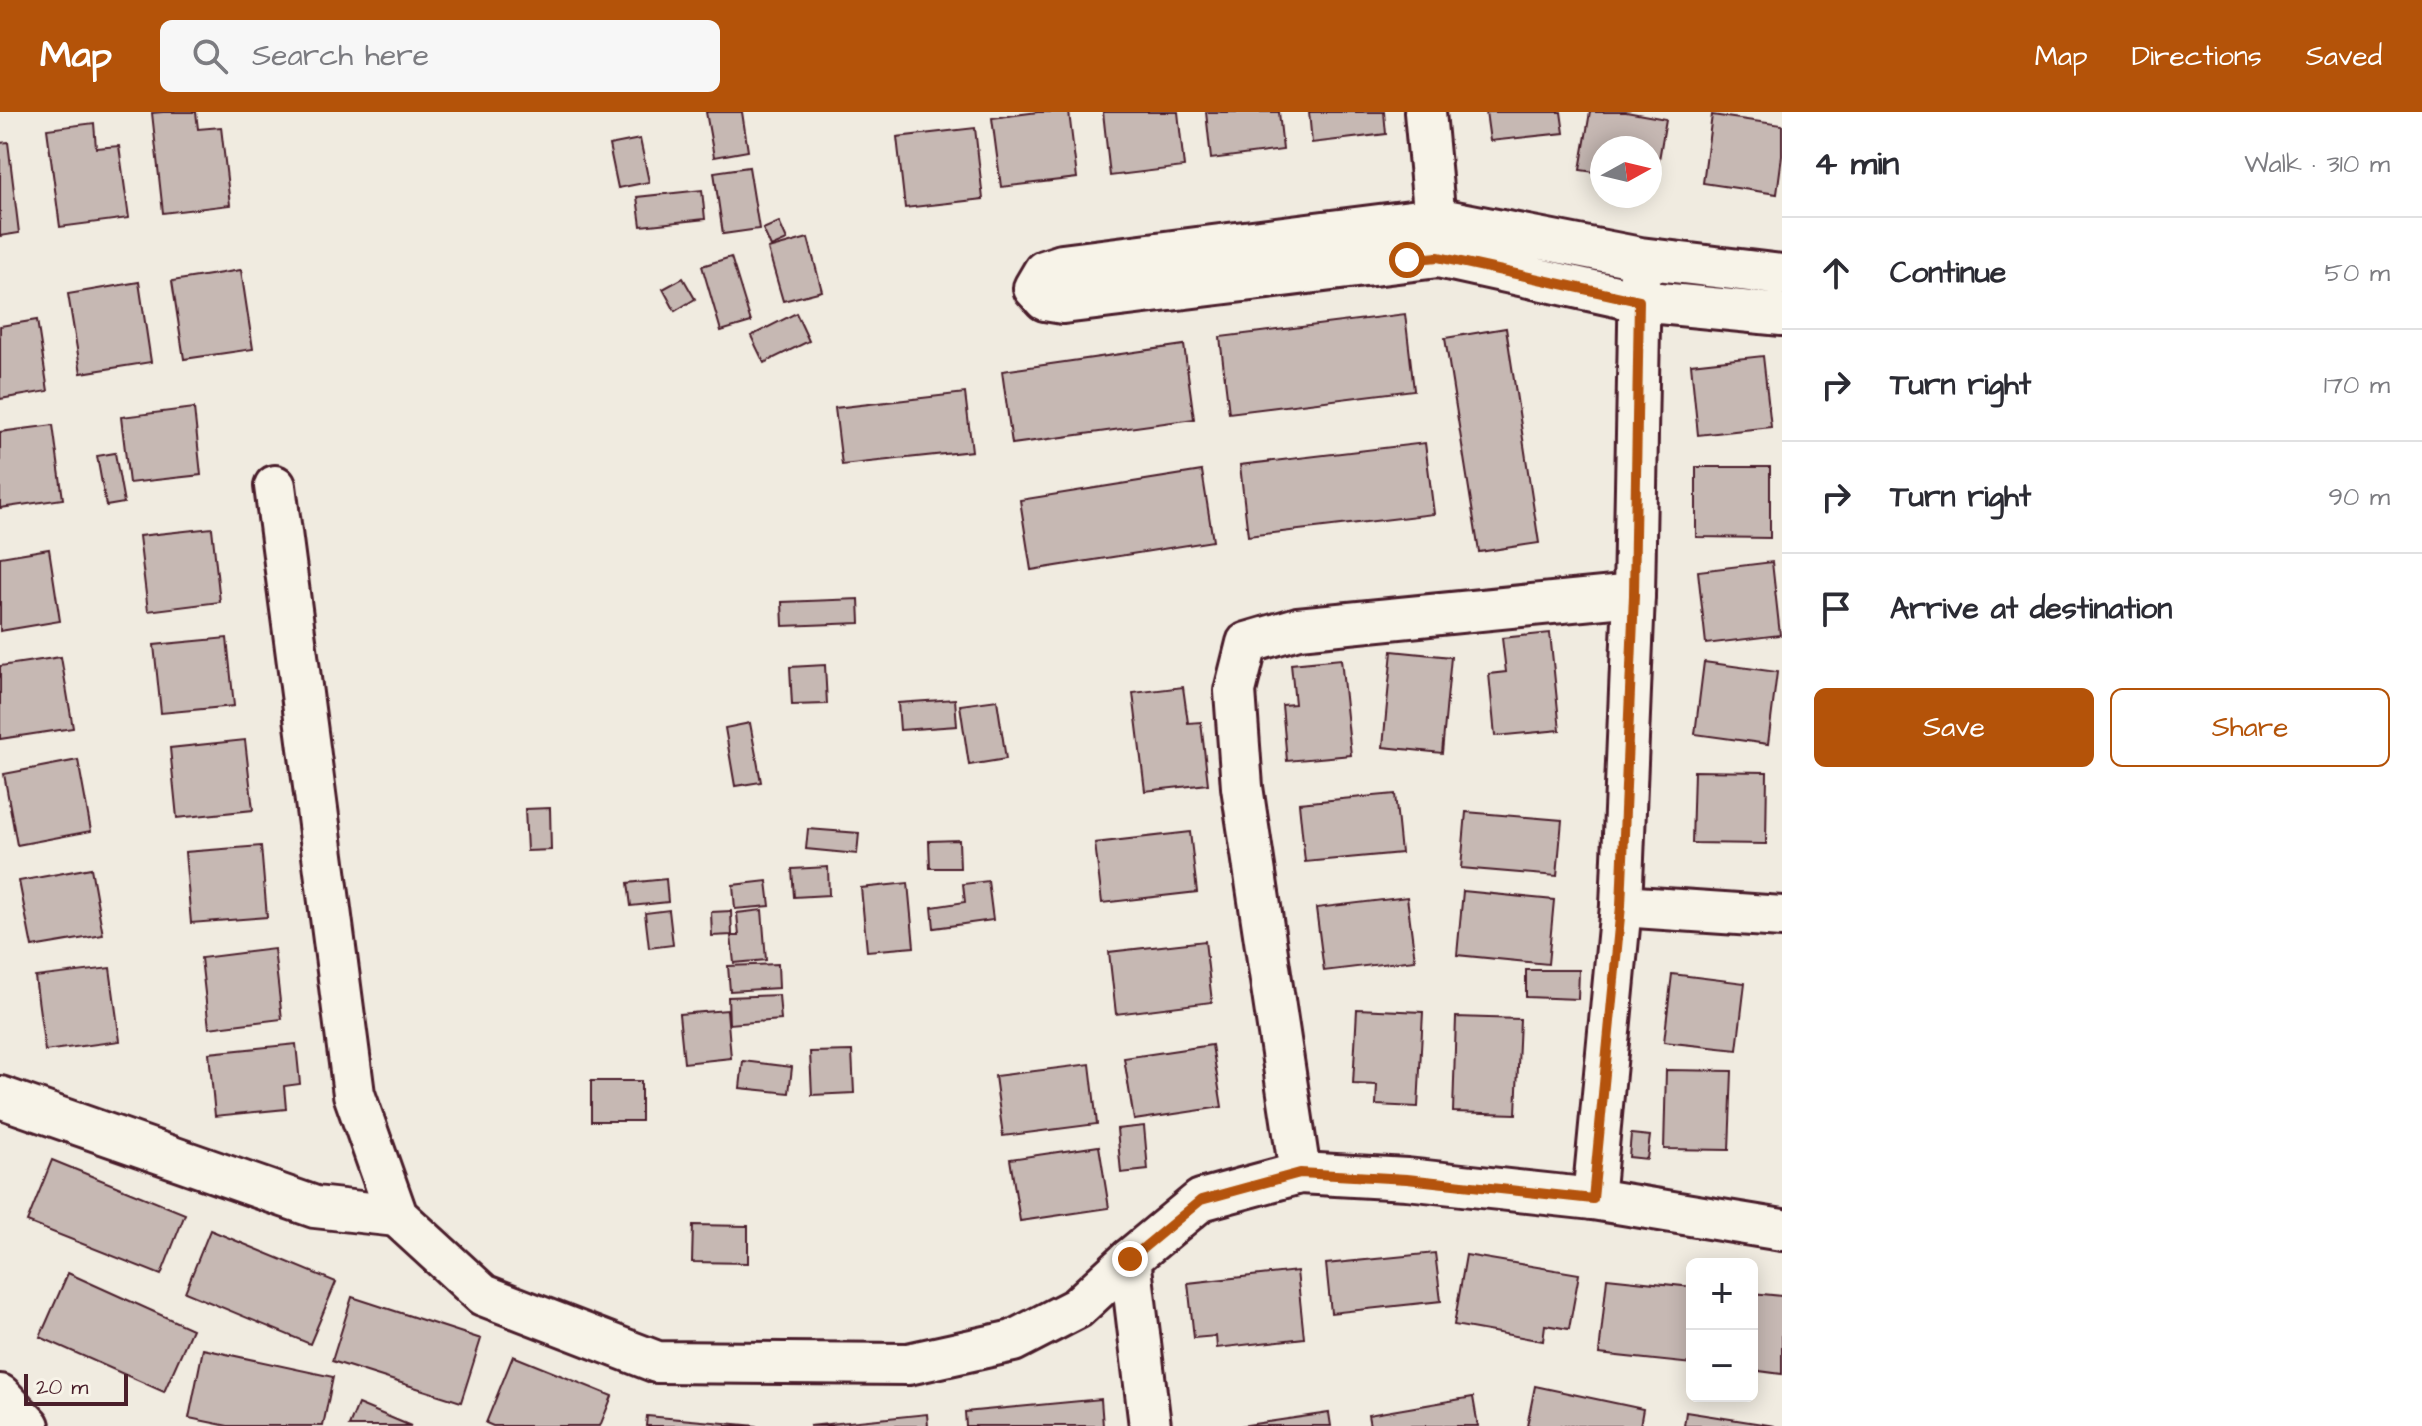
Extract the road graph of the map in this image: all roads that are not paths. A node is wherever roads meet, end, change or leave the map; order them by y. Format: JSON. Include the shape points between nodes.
{"nodes":[{"id":1,"x":1425,"y":112,"type":"edge"},
{"id":2,"x":1437,"y":238,"type":"junction"},
{"id":3,"x":1640,"y":258,"type":"junction"},
{"id":4,"x":1782,"y":275,"type":"edge"},
{"id":5,"x":1639,"y":301,"type":"junction"},
{"id":6,"x":1782,"y":315,"type":"edge"},
{"id":7,"x":275,"y":486,"type":"dead end"},
{"id":8,"x":1634,"y":595,"type":"junction"},
{"id":9,"x":1621,"y":906,"type":"junction"},
{"id":10,"x":1782,"y":917,"type":"edge"},
{"id":11,"x":0,"y":1097,"type":"edge"},
{"id":12,"x":1300,"y":1173,"type":"junction"},
{"id":13,"x":1593,"y":1199,"type":"junction"},
{"id":14,"x":397,"y":1216,"type":"junction"},
{"id":15,"x":1782,"y":1230,"type":"edge"},
{"id":16,"x":1130,"y":1259,"type":"junction"},
{"id":17,"x":0,"y":1395,"type":"edge"},
{"id":18,"x":29,"y":1426,"type":"edge"},
{"id":19,"x":1150,"y":1426,"type":"edge"}],
"edges":[{"from":1,"to":2,"type":"street"},
{"from":2,"to":2,"type":"street","via":[[1062,265],[1044,271],[1034,288],[1045,300],[1063,303]]},
{"from":2,"to":3,"type":"street"},
{"from":2,"to":5,"type":"street"},
{"from":3,"to":4,"type":"street"},
{"from":3,"to":5,"type":"street"},
{"from":5,"to":6,"type":"street"},
{"from":5,"to":8,"type":"street"},
{"from":7,"to":14,"type":"street","via":[[354,1094]]},
{"from":8,"to":9,"type":"street"},
{"from":8,"to":12,"type":"street","via":[[1298,628],[1247,643],[1235,691],[1242,787]]},
{"from":9,"to":10,"type":"street"},
{"from":9,"to":13,"type":"street"},
{"from":11,"to":14,"type":"street","via":[[315,1207]]},
{"from":12,"to":13,"type":"street"},
{"from":12,"to":16,"type":"street","via":[[1201,1200]]},
{"from":13,"to":15,"type":"street"},
{"from":14,"to":16,"type":"street","via":[[483,1295],[657,1362],[908,1364],[983,1348],[1013,1341],[1077,1308]]},
{"from":16,"to":19,"type":"street"},
{"from":17,"to":18,"type":"street"}]}
